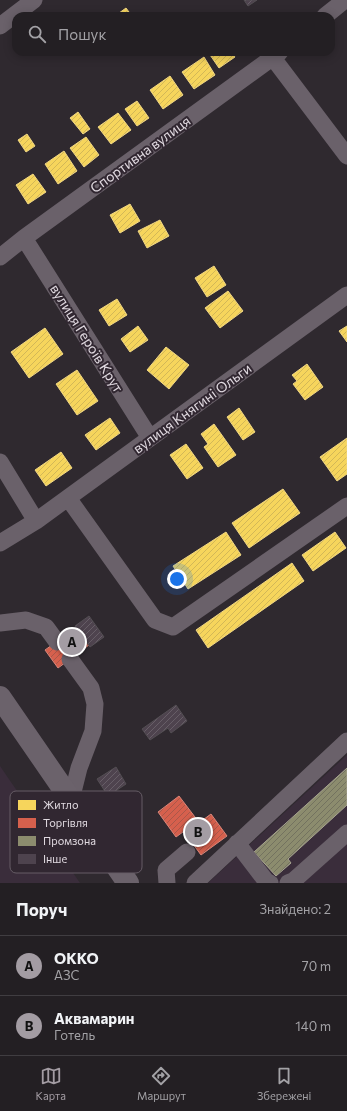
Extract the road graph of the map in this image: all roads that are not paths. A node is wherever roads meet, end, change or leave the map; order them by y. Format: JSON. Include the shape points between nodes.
{"nodes":[{"id":1,"x":34,"y":0,"type":"edge"},
{"id":2,"x":345,"y":0,"type":"edge"},
{"id":3,"x":18,"y":12,"type":"edge"},
{"id":4,"x":330,"y":12,"type":"edge"},
{"id":5,"x":12,"y":17,"type":"edge"},
{"id":6,"x":0,"y":26,"type":"edge"},
{"id":7,"x":275,"y":56,"type":"edge"},
{"id":8,"x":277,"y":56,"type":"edge"},
{"id":9,"x":347,"y":156,"type":"edge"},
{"id":10,"x":24,"y":238,"type":"junction"},
{"id":11,"x":0,"y":257,"type":"edge"},
{"id":12,"x":347,"y":295,"type":"edge"},
{"id":13,"x":150,"y":438,"type":"junction"},
{"id":14,"x":0,"y":462,"type":"edge"},
{"id":15,"x":68,"y":498,"type":"junction"},
{"id":16,"x":347,"y":506,"type":"edge"},
{"id":17,"x":36,"y":521,"type":"junction"},
{"id":18,"x":0,"y":542,"type":"edge"},
{"id":19,"x":0,"y":623,"type":"edge"},
{"id":20,"x":57,"y":642,"type":"dead end"},
{"id":21,"x":70,"y":659,"type":"dead end"},
{"id":22,"x":0,"y":697,"type":"edge"},
{"id":23,"x":347,"y":741,"type":"edge"},
{"id":24,"x":65,"y":791,"type":"edge"},
{"id":25,"x":73,"y":791,"type":"edge"},
{"id":26,"x":347,"y":833,"type":"edge"},
{"id":27,"x":237,"y":844,"type":"junction"},
{"id":28,"x":187,"y":852,"type":"dead end"},
{"id":29,"x":121,"y":873,"type":"edge"},
{"id":30,"x":128,"y":883,"type":"edge"},
{"id":31,"x":167,"y":883,"type":"edge"},
{"id":32,"x":195,"y":883,"type":"edge"},
{"id":33,"x":270,"y":883,"type":"edge"},
{"id":34,"x":288,"y":883,"type":"edge"}],
"edges":[{"from":1,"to":3,"type":"street"},
{"from":2,"to":4,"type":"street"},
{"from":5,"to":6,"type":"street"},
{"from":7,"to":10,"type":"street","name":"Спортивна вулиця"},
{"from":8,"to":9,"type":"street"},
{"from":10,"to":11,"type":"street","name":"Спортивна вулиця"},
{"from":10,"to":13,"type":"street","name":"вулиця Героїв Крут"},
{"from":12,"to":13,"type":"street","name":"вулиця Княгині Ольги"},
{"from":13,"to":15,"type":"street","name":"вулиця Княгині Ольги"},
{"from":14,"to":17,"type":"street"},
{"from":15,"to":16,"type":"street","via":[[155,620],[173,627]]},
{"from":15,"to":17,"type":"street","name":"вулиця Княгині Ольги"},
{"from":17,"to":18,"type":"street","name":"вулиця Княгині Ольги"},
{"from":19,"to":20,"type":"street","via":[[26,620],[46,627]]},
{"from":21,"to":25,"type":"street","via":[[91,688],[95,704],[93,731]]},
{"from":22,"to":24,"type":"main road"},
{"from":23,"to":27,"type":"street"},
{"from":26,"to":34,"type":"street"},
{"from":27,"to":32,"type":"street"},
{"from":27,"to":33,"type":"street"},
{"from":28,"to":31,"type":"street","via":[[166,870]]},
{"from":29,"to":30,"type":"main road"}]}
